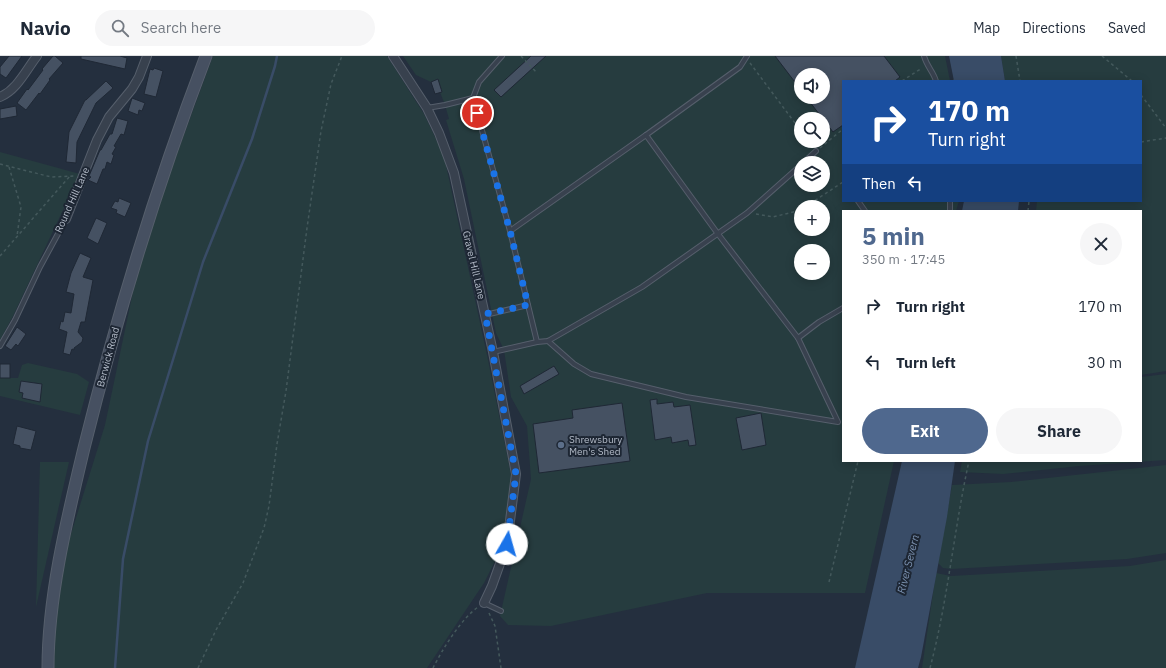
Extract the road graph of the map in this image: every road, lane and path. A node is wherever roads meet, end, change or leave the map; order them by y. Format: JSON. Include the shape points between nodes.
{"nodes":[{"id":1,"x":37,"y":56,"type":"edge"},
{"id":2,"x":147,"y":56,"type":"edge"},
{"id":3,"x":206,"y":56,"type":"edge"},
{"id":4,"x":342,"y":56,"type":"edge"},
{"id":5,"x":393,"y":56,"type":"edge"},
{"id":6,"x":502,"y":56,"type":"edge"},
{"id":7,"x":521,"y":56,"type":"edge"},
{"id":8,"x":924,"y":56,"type":"edge"},
{"id":9,"x":1016,"y":56,"type":"edge"},
{"id":10,"x":1102,"y":56,"type":"edge"},
{"id":11,"x":747,"y":57,"type":"edge"},
{"id":12,"x":927,"y":65,"type":"junction"},
{"id":13,"x":537,"y":73,"type":"dead end"},
{"id":14,"x":904,"y":80,"type":"edge"},
{"id":15,"x":936,"y":80,"type":"edge"},
{"id":16,"x":1020,"y":80,"type":"edge"},
{"id":17,"x":1131,"y":80,"type":"edge"},
{"id":18,"x":0,"y":96,"type":"edge"},
{"id":19,"x":1142,"y":96,"type":"edge"},
{"id":20,"x":473,"y":98,"type":"junction"},
{"id":21,"x":426,"y":108,"type":"junction"},
{"id":22,"x":794,"y":121,"type":"edge"},
{"id":23,"x":1166,"y":128,"type":"edge"},
{"id":24,"x":842,"y":130,"type":"edge"},
{"id":25,"x":646,"y":135,"type":"junction"},
{"id":26,"x":1166,"y":138,"type":"edge"},
{"id":27,"x":1142,"y":142,"type":"edge"},
{"id":28,"x":814,"y":148,"type":"edge"},
{"id":29,"x":816,"y":151,"type":"junction"},
{"id":30,"x":811,"y":156,"type":"edge"},
{"id":31,"x":0,"y":164,"type":"edge"},
{"id":32,"x":9,"y":167,"type":"junction"},
{"id":33,"x":794,"y":171,"type":"edge"},
{"id":34,"x":84,"y":175,"type":"junction"},
{"id":35,"x":70,"y":176,"type":"junction"},
{"id":36,"x":842,"y":183,"type":"edge"},
{"id":37,"x":816,"y":200,"type":"edge"},
{"id":38,"x":794,"y":212,"type":"edge"},
{"id":39,"x":747,"y":213,"type":"junction"},
{"id":40,"x":66,"y":219,"type":"joint"},
{"id":41,"x":510,"y":231,"type":"junction"},
{"id":42,"x":718,"y":234,"type":"junction"},
{"id":43,"x":17,"y":236,"type":"junction"},
{"id":44,"x":0,"y":256,"type":"edge"},
{"id":45,"x":528,"y":305,"type":"junction"},
{"id":46,"x":842,"y":309,"type":"edge"},
{"id":47,"x":485,"y":314,"type":"junction"},
{"id":48,"x":798,"y":338,"type":"junction"},
{"id":49,"x":548,"y":341,"type":"junction"},
{"id":50,"x":537,"y":342,"type":"junction"},
{"id":51,"x":0,"y":346,"type":"edge"},
{"id":52,"x":493,"y":352,"type":"junction"},
{"id":53,"x":838,"y":422,"type":"junction"},
{"id":54,"x":842,"y":422,"type":"edge"},
{"id":55,"x":858,"y":462,"type":"edge"},
{"id":56,"x":969,"y":462,"type":"edge"},
{"id":57,"x":829,"y":582,"type":"dead end"},
{"id":58,"x":484,"y":603,"type":"junction"},
{"id":59,"x":501,"y":611,"type":"dead end"},
{"id":60,"x":48,"y":668,"type":"edge"},
{"id":61,"x":198,"y":668,"type":"edge"},
{"id":62,"x":433,"y":668,"type":"edge"},
{"id":63,"x":501,"y":668,"type":"edge"},
{"id":64,"x":930,"y":668,"type":"edge"}],
"edges":[{"from":1,"to":18,"type":"street","via":[[13,88]]},
{"from":2,"to":34,"type":"street","name":"Round Hill Lane","via":[[132,89],[102,129]]},
{"from":3,"to":60,"type":"main road","name":"Berwick Road","via":[[144,231],[91,421],[58,569],[48,638]]},
{"from":4,"to":61,"type":"path","via":[[331,84],[322,124],[286,391],[264,528],[243,583]]},
{"from":5,"to":21,"type":"street","name":"Gravel Hill Lane"},
{"from":6,"to":20,"type":"lane","via":[[479,82]]},
{"from":7,"to":13,"type":"path"},
{"from":8,"to":12,"type":"lane"},
{"from":9,"to":16,"type":"path"},
{"from":10,"to":17,"type":"path"},
{"from":11,"to":22,"type":"path"},
{"from":11,"to":25,"type":"lane","via":[[740,67],[718,85]]},
{"from":12,"to":14,"type":"path"},
{"from":12,"to":15,"type":"lane"},
{"from":19,"to":23,"type":"path"},
{"from":20,"to":21,"type":"lane"},
{"from":20,"to":41,"type":"lane"},
{"from":21,"to":47,"type":"street","name":"Gravel Hill Lane","via":[[439,133],[454,173]]},
{"from":24,"to":29,"type":"path"},
{"from":25,"to":41,"type":"lane"},
{"from":25,"to":42,"type":"lane"},
{"from":26,"to":27,"type":"path"},
{"from":28,"to":29,"type":"path"},
{"from":29,"to":30,"type":"lane"},
{"from":31,"to":32,"type":"path"},
{"from":32,"to":35,"type":"path","via":[[51,177]]},
{"from":32,"to":43,"type":"path","via":[[21,207]]},
{"from":33,"to":39,"type":"lane"},
{"from":34,"to":35,"type":"path"},
{"from":34,"to":40,"type":"street","name":"Round Hill Lane"},
{"from":35,"to":43,"type":"path"},
{"from":36,"to":37,"type":"path"},
{"from":38,"to":39,"type":"path","via":[[773,217]]},
{"from":39,"to":42,"type":"lane"},
{"from":40,"to":51,"type":"lane","name":"Round Hill Lane"},
{"from":41,"to":45,"type":"lane"},
{"from":42,"to":48,"type":"lane"},
{"from":42,"to":49,"type":"lane","via":[[642,287]]},
{"from":43,"to":44,"type":"path"},
{"from":45,"to":47,"type":"lane"},
{"from":45,"to":50,"type":"lane"},
{"from":46,"to":48,"type":"lane"},
{"from":47,"to":52,"type":"street","name":"Gravel Hill Lane"},
{"from":48,"to":53,"type":"lane"},
{"from":49,"to":50,"type":"lane"},
{"from":49,"to":53,"type":"lane","via":[[574,364],[591,374],[686,397]]},
{"from":50,"to":52,"type":"lane"},
{"from":52,"to":58,"type":"street","name":"Gravel Hill Lane","via":[[516,474],[507,544]]},
{"from":53,"to":54,"type":"lane"},
{"from":55,"to":57,"type":"path"},
{"from":56,"to":64,"type":"path"},
{"from":58,"to":59,"type":"lane"},
{"from":58,"to":62,"type":"path","via":[[469,613]]},
{"from":58,"to":63,"type":"path","via":[[495,626]]}]}
